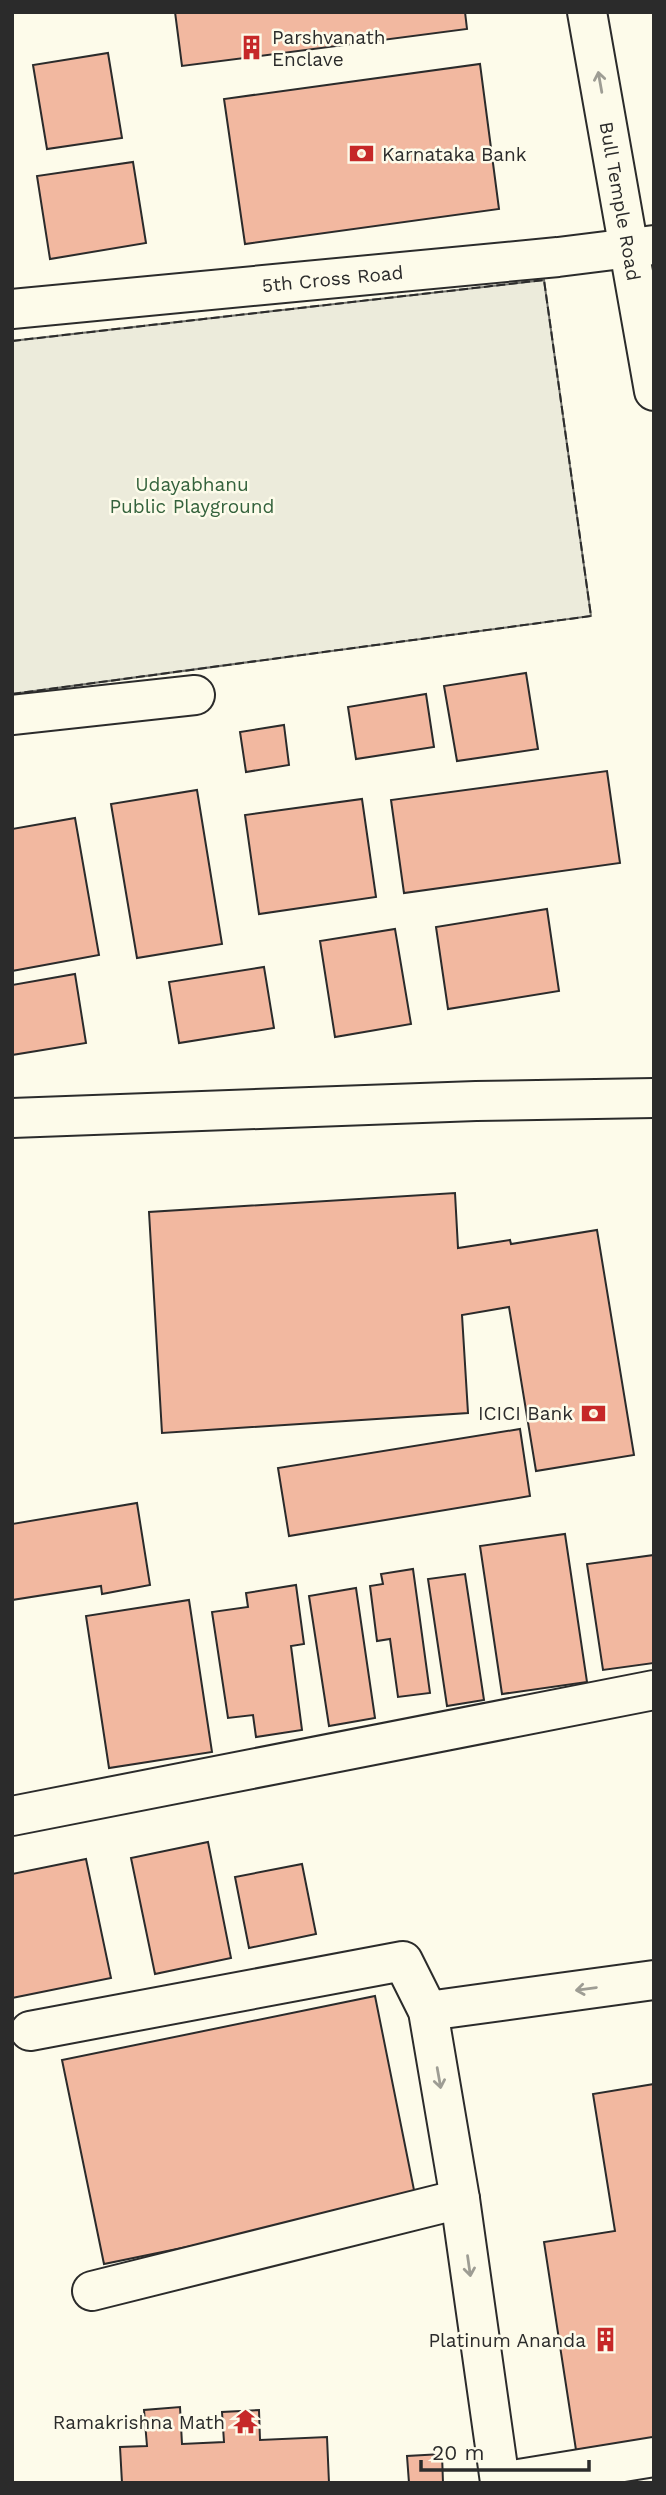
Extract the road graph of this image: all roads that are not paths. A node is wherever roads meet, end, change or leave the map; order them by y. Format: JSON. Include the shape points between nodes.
{"nodes":[{"id":1,"x":587,"y":12,"type":"edge"},
{"id":2,"x":641,"y":248,"type":"edge"},
{"id":3,"x":12,"y":309,"type":"edge"},
{"id":4,"x":654,"y":391,"type":"edge"},
{"id":5,"x":195,"y":695,"type":"dead end"},
{"id":6,"x":12,"y":715,"type":"edge"},
{"id":7,"x":654,"y":1098,"type":"edge"},
{"id":8,"x":12,"y":1118,"type":"edge"},
{"id":9,"x":654,"y":1690,"type":"edge"},
{"id":10,"x":12,"y":1816,"type":"edge"},
{"id":11,"x":654,"y":1980,"type":"edge"},
{"id":12,"x":428,"y":2011,"type":"junction"},
{"id":13,"x":30,"y":2031,"type":"dead end"},
{"id":14,"x":460,"y":2199,"type":"junction"},
{"id":15,"x":92,"y":2291,"type":"dead end"},
{"id":16,"x":654,"y":2457,"type":"edge"}],
"edges":[{"from":2,"to":1,"type":"street","name":"Bull Temple Road","one_way":true},
{"from":2,"to":3,"type":"street","name":"5th Cross Road"},
{"from":2,"to":4,"type":"street","name":"Bull Temple Road"},
{"from":5,"to":6,"type":"street"},
{"from":7,"to":8,"type":"street"},
{"from":9,"to":10,"type":"street"},
{"from":11,"to":12,"type":"street","one_way":true},
{"from":12,"to":13,"type":"street","via":[[403,1961]]},
{"from":12,"to":14,"type":"street","one_way":true},
{"from":14,"to":15,"type":"street"},
{"from":14,"to":16,"type":"street","one_way":true,"via":[[500,2482]]}]}
